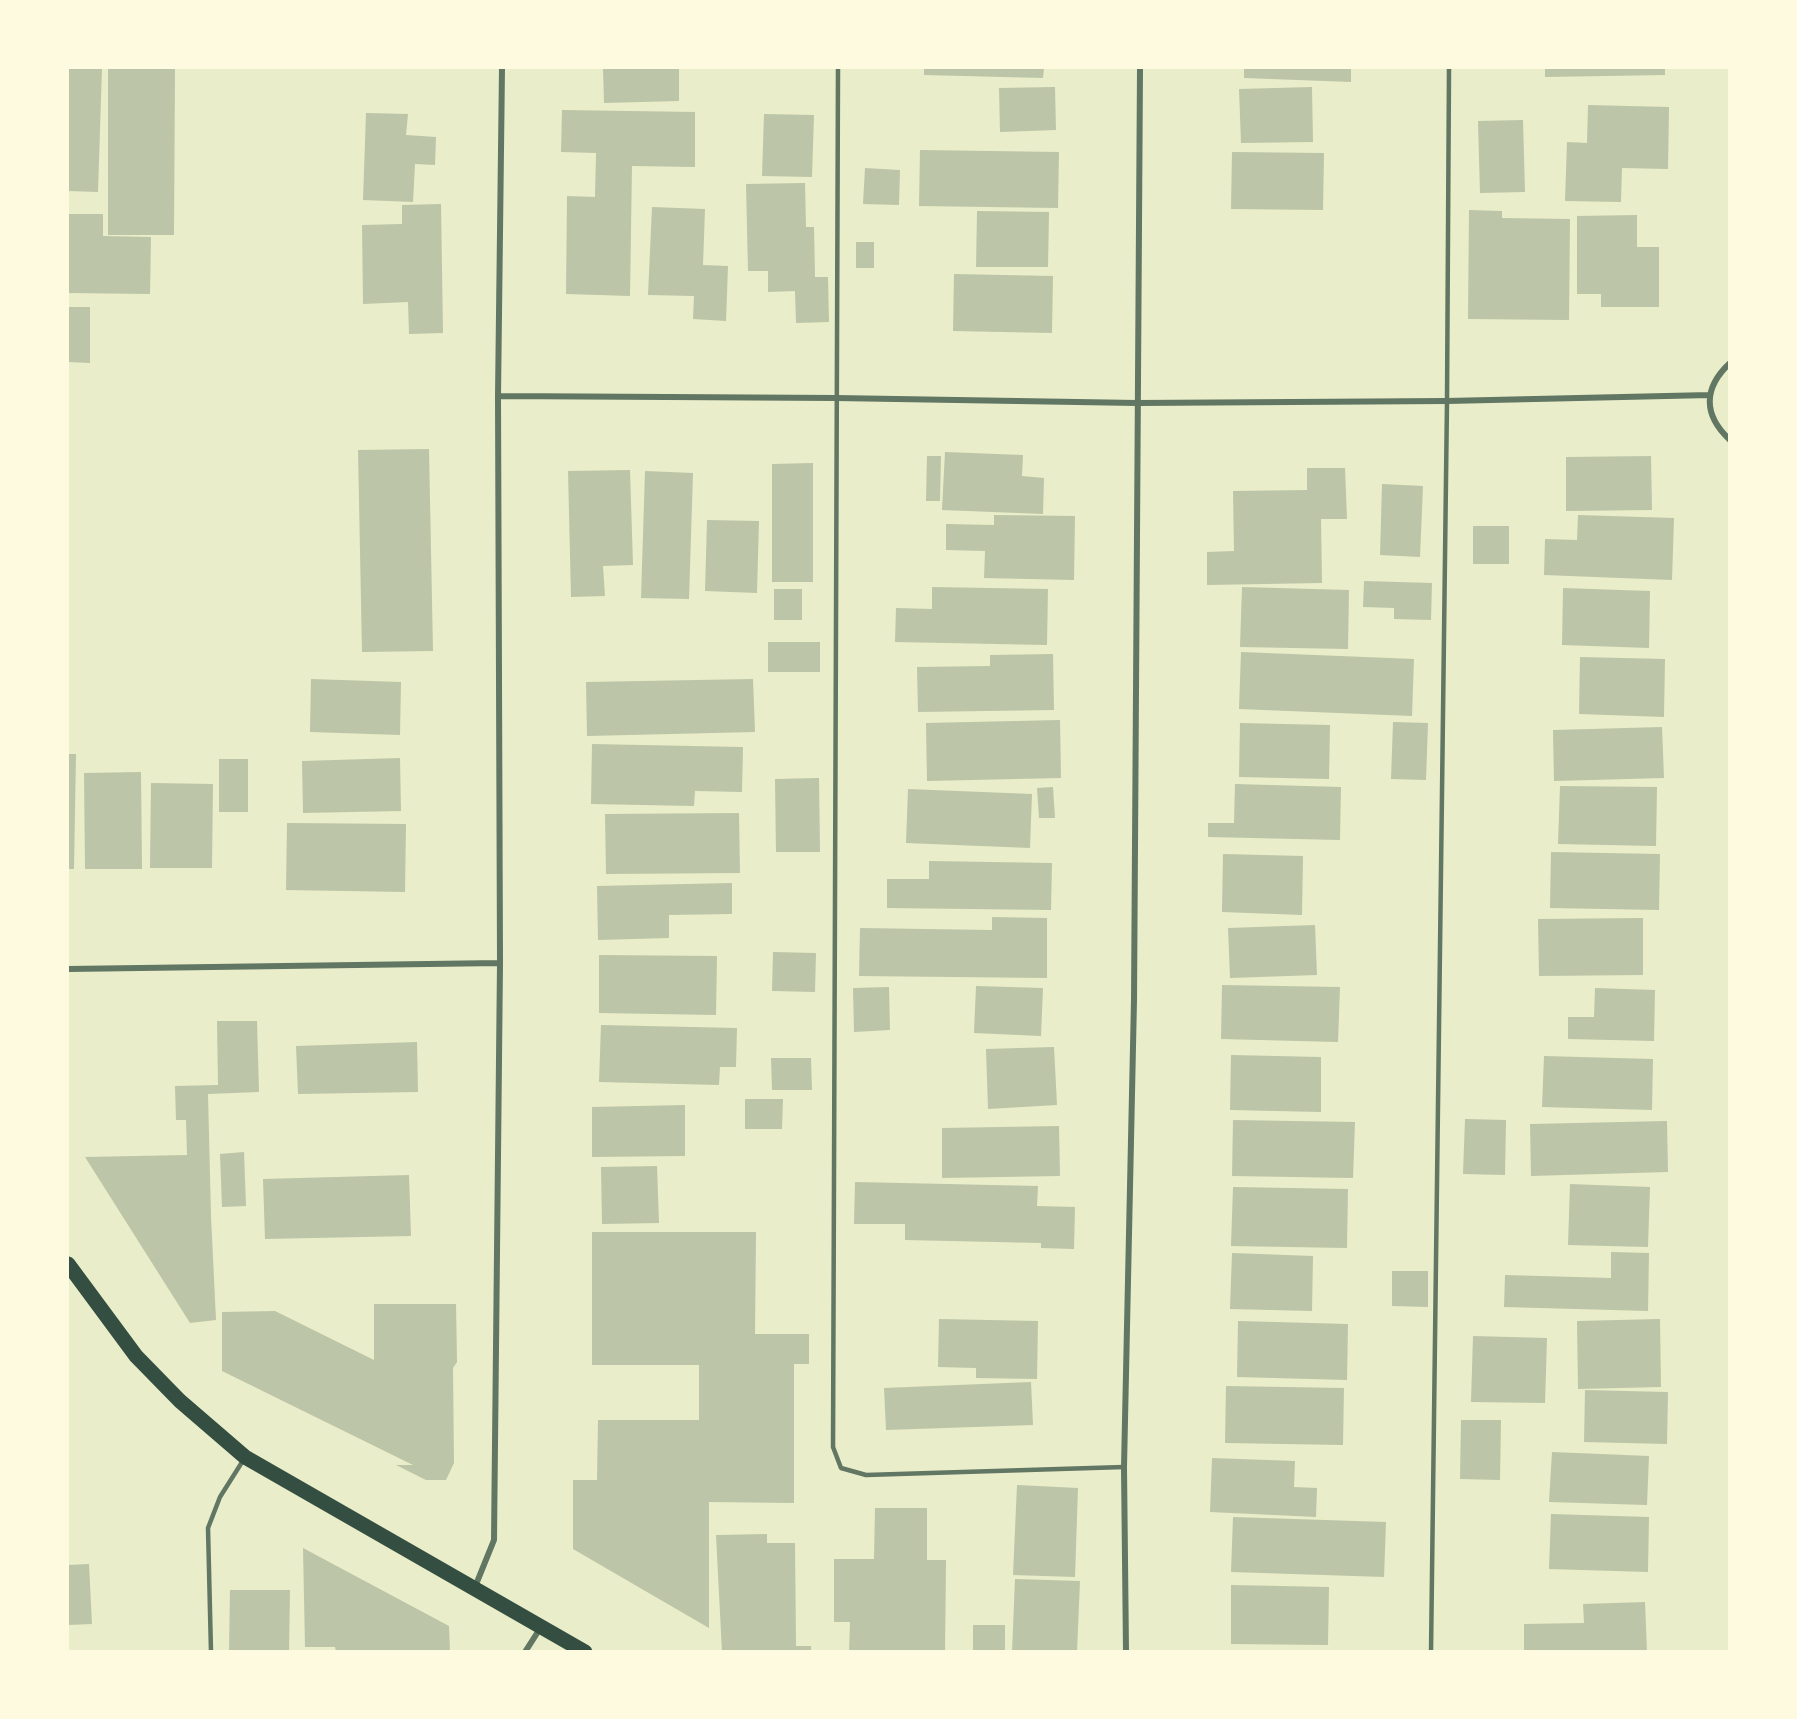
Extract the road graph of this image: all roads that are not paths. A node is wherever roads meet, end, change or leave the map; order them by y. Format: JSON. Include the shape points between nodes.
{"nodes":[{"id":1,"x":502,"y":68,"type":"edge"},
{"id":2,"x":838,"y":68,"type":"edge"},
{"id":3,"x":1140,"y":68,"type":"edge"},
{"id":4,"x":1449,"y":68,"type":"edge"},
{"id":5,"x":1730,"y":363,"type":"edge"},
{"id":6,"x":1710,"y":395,"type":"junction"},
{"id":7,"x":498,"y":396,"type":"junction"},
{"id":8,"x":836,"y":398,"type":"junction"},
{"id":9,"x":1448,"y":401,"type":"junction"},
{"id":10,"x":1137,"y":403,"type":"junction"},
{"id":11,"x":1730,"y":440,"type":"edge"},
{"id":12,"x":500,"y":963,"type":"junction"},
{"id":13,"x":68,"y":969,"type":"edge"},
{"id":14,"x":68,"y":1264,"type":"edge"},
{"id":15,"x":245,"y":1456,"type":"junction"},
{"id":16,"x":1124,"y":1467,"type":"junction"},
{"id":17,"x":474,"y":1589,"type":"junction"},
{"id":18,"x":541,"y":1627,"type":"junction"},
{"id":19,"x":211,"y":1652,"type":"edge"},
{"id":20,"x":525,"y":1652,"type":"edge"},
{"id":21,"x":585,"y":1652,"type":"edge"},
{"id":22,"x":1126,"y":1652,"type":"edge"},
{"id":23,"x":1431,"y":1652,"type":"edge"}],
"edges":[{"from":1,"to":7,"type":"street"},
{"from":2,"to":8,"type":"lane"},
{"from":3,"to":10,"type":"street"},
{"from":4,"to":9,"type":"lane"},
{"from":5,"to":6,"type":"street","via":[[1718,374]]},
{"from":6,"to":9,"type":"street"},
{"from":6,"to":11,"type":"street","via":[[1712,419]]},
{"from":7,"to":8,"type":"street"},
{"from":7,"to":12,"type":"street"},
{"from":8,"to":10,"type":"street"},
{"from":8,"to":16,"type":"lane","via":[[833,1447],[841,1468],[866,1475]]},
{"from":9,"to":10,"type":"street"},
{"from":9,"to":23,"type":"lane"},
{"from":10,"to":16,"type":"street","via":[[1134,1000]]},
{"from":12,"to":13,"type":"street"},
{"from":12,"to":17,"type":"street","via":[[494,1540]]},
{"from":14,"to":15,"type":"main road","via":[[136,1356],[180,1401]]},
{"from":15,"to":17,"type":"main road"},
{"from":15,"to":19,"type":"lane","via":[[220,1497],[208,1528]]},
{"from":16,"to":22,"type":"street"},
{"from":17,"to":18,"type":"main road"},
{"from":18,"to":20,"type":"street"},
{"from":18,"to":21,"type":"main road"}]}
